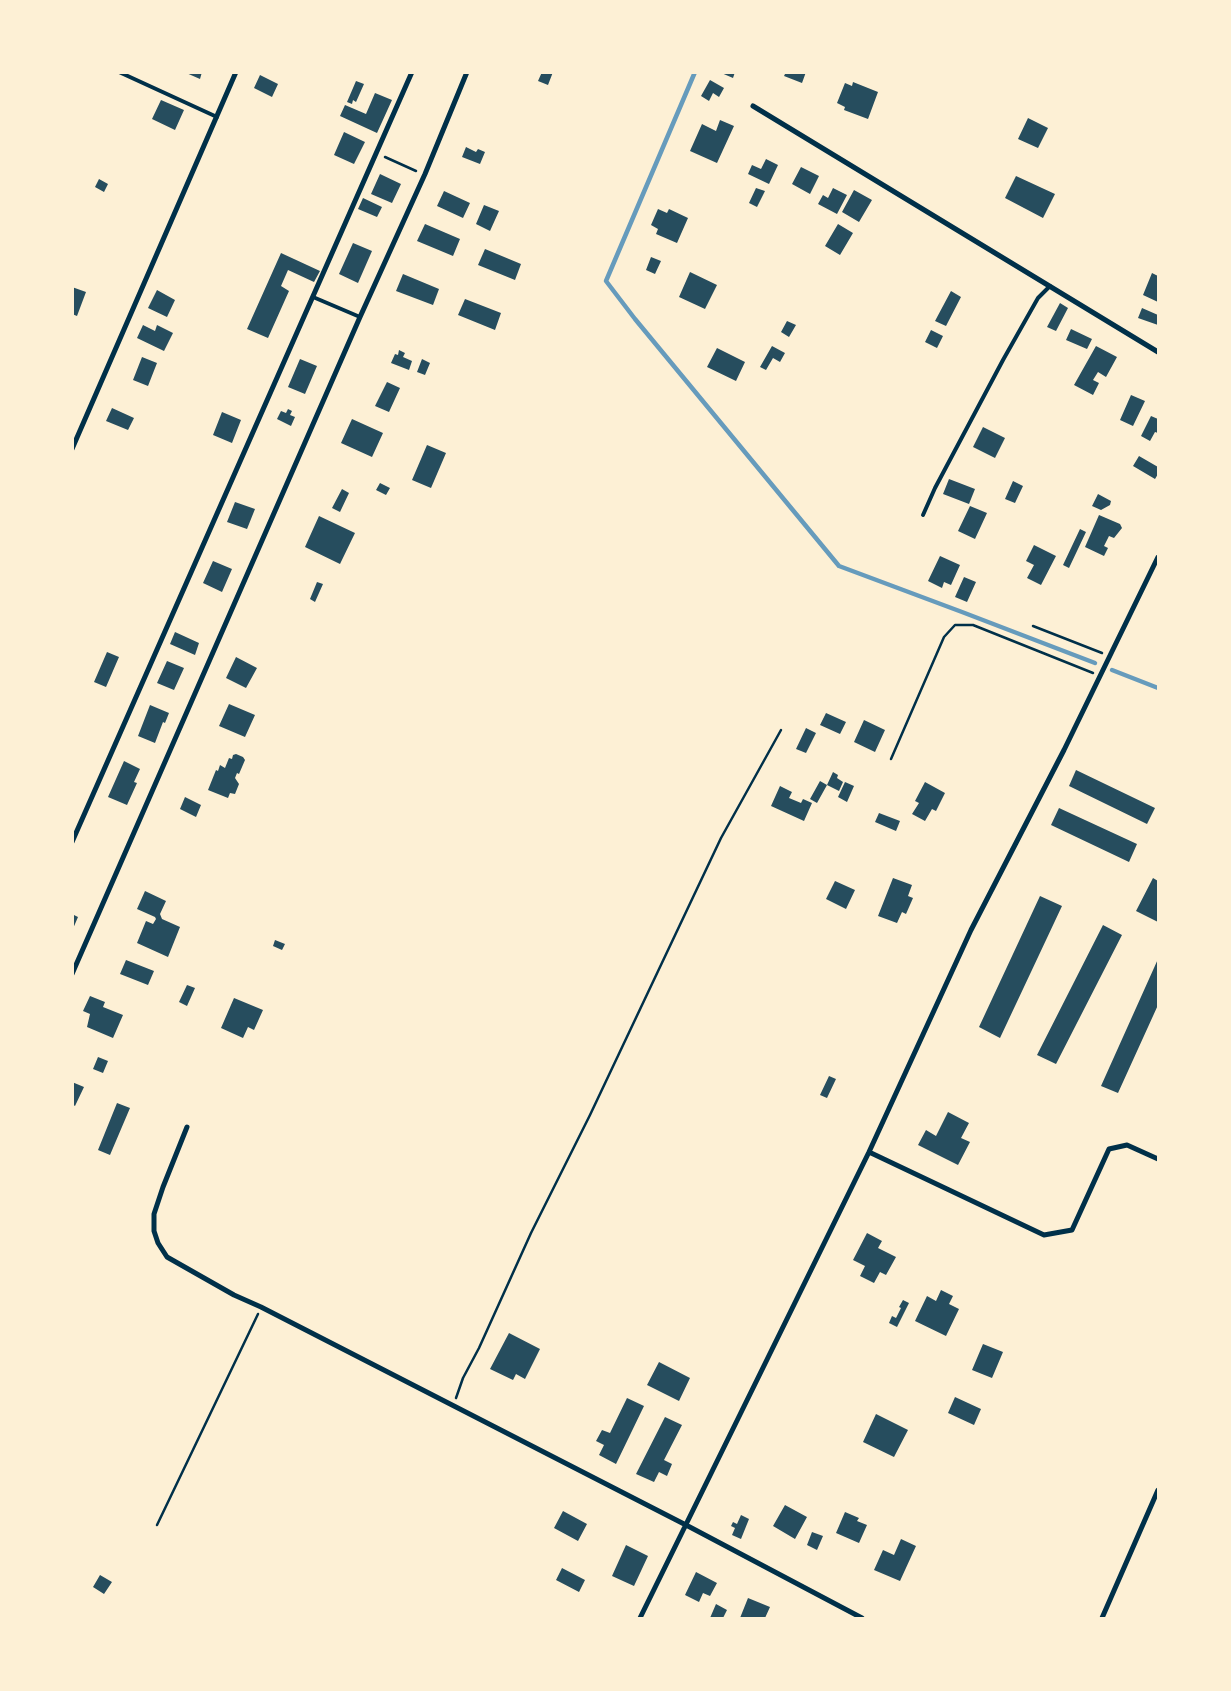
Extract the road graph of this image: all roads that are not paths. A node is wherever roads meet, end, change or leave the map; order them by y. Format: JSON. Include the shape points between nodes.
{"nodes":[{"id":1,"x":119,"y":72,"type":"edge"},
{"id":2,"x":236,"y":72,"type":"edge"},
{"id":3,"x":412,"y":72,"type":"edge"},
{"id":4,"x":467,"y":72,"type":"edge"},
{"id":5,"x":753,"y":106,"type":"dead end"},
{"id":6,"x":217,"y":117,"type":"junction"},
{"id":7,"x":1050,"y":286,"type":"junction"},
{"id":8,"x":313,"y":297,"type":"junction"},
{"id":9,"x":360,"y":317,"type":"junction"},
{"id":10,"x":1158,"y":352,"type":"edge"},
{"id":11,"x":72,"y":450,"type":"edge"},
{"id":12,"x":923,"y":515,"type":"dead end"},
{"id":13,"x":1158,"y":557,"type":"edge"},
{"id":14,"x":72,"y":842,"type":"edge"},
{"id":15,"x":72,"y":974,"type":"edge"},
{"id":16,"x":188,"y":1127,"type":"dead end"},
{"id":17,"x":869,"y":1152,"type":"junction"},
{"id":18,"x":1158,"y":1159,"type":"edge"},
{"id":19,"x":1158,"y":1490,"type":"edge"},
{"id":20,"x":686,"y":1525,"type":"junction"},
{"id":21,"x":640,"y":1618,"type":"edge"},
{"id":22,"x":862,"y":1618,"type":"edge"},
{"id":23,"x":1102,"y":1618,"type":"edge"}],
"edges":[{"from":1,"to":6,"type":"lane"},
{"from":2,"to":6,"type":"street"},
{"from":3,"to":8,"type":"street"},
{"from":4,"to":9,"type":"street"},
{"from":5,"to":7,"type":"street"},
{"from":6,"to":11,"type":"street"},
{"from":7,"to":10,"type":"street"},
{"from":7,"to":12,"type":"lane","via":[[1038,298],[1002,360]]},
{"from":8,"to":9,"type":"lane"},
{"from":8,"to":14,"type":"street"},
{"from":9,"to":15,"type":"street"},
{"from":13,"to":17,"type":"street","via":[[971,930]]},
{"from":16,"to":20,"type":"street","via":[[154,1214],[154,1231],[167,1257],[234,1295]]},
{"from":17,"to":18,"type":"street","via":[[1044,1235],[1072,1230],[1109,1150],[1127,1145]]},
{"from":17,"to":20,"type":"street"},
{"from":19,"to":23,"type":"street"},
{"from":20,"to":21,"type":"street"},
{"from":20,"to":22,"type":"street"}]}
